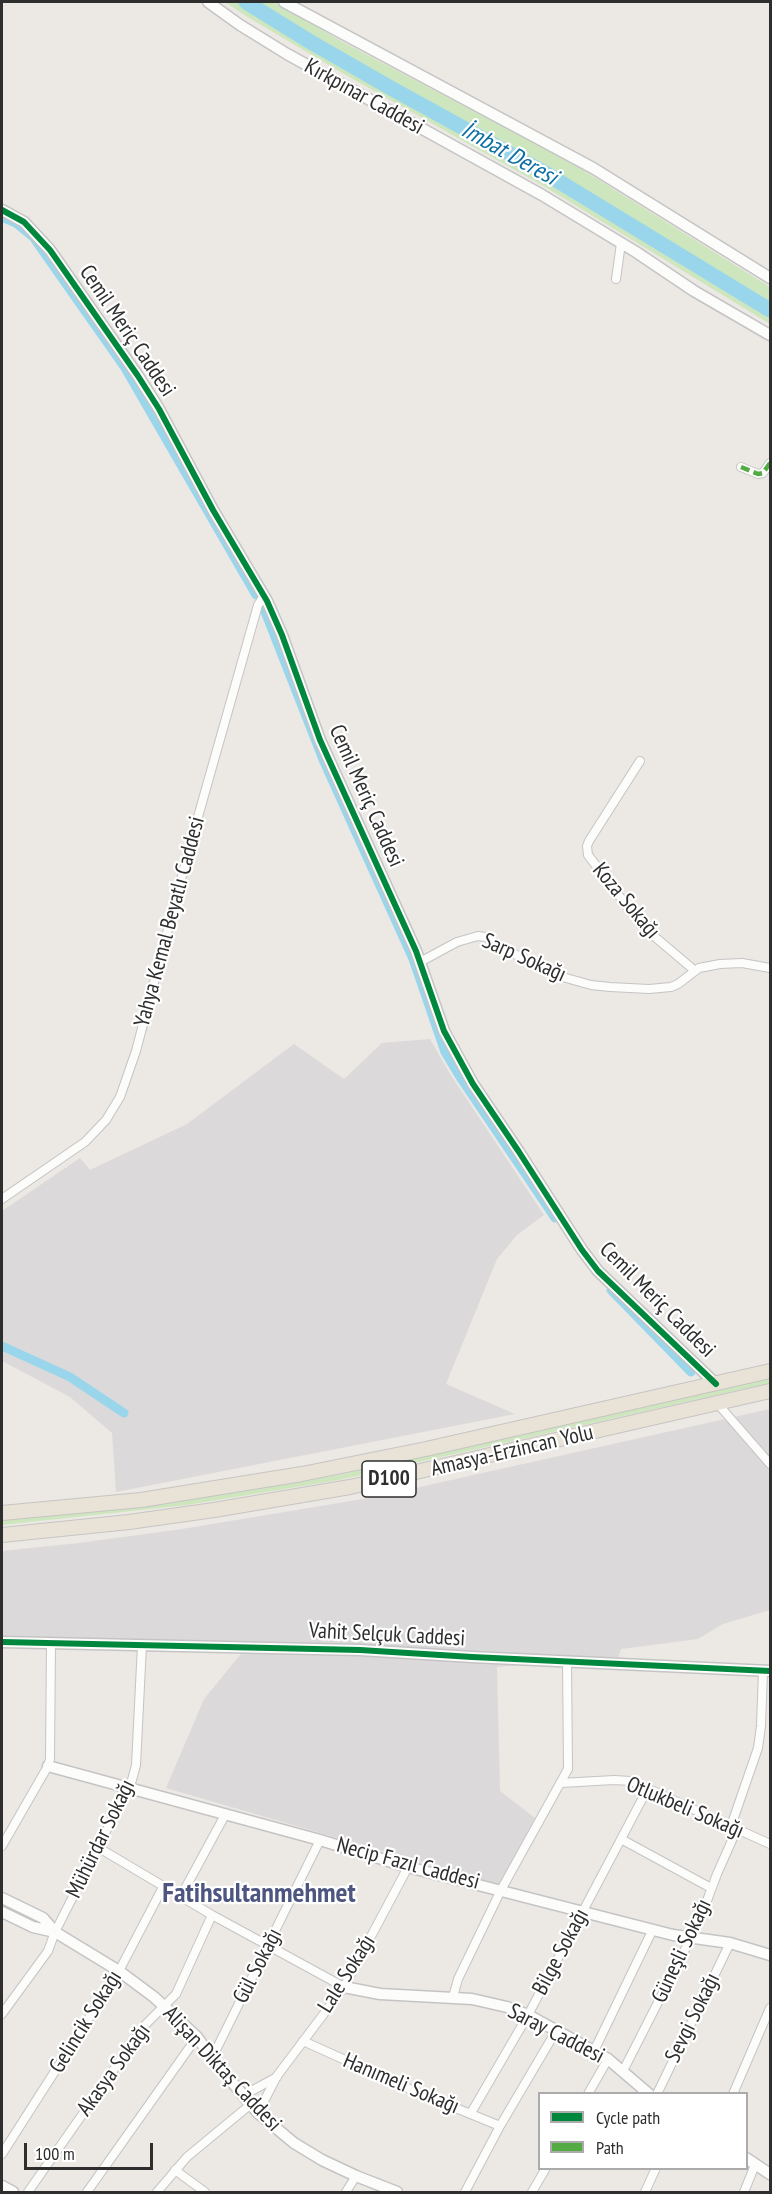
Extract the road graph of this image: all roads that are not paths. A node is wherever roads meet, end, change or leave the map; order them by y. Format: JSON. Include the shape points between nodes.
{"nodes":[{"id":1,"x":208,"y":2,"type":"edge"},
{"id":2,"x":284,"y":2,"type":"edge"},
{"id":3,"x":2,"y":210,"type":"edge"},
{"id":4,"x":621,"y":243,"type":"junction"},
{"id":5,"x":771,"y":278,"type":"edge"},
{"id":6,"x":616,"y":279,"type":"dead end"},
{"id":7,"x":771,"y":335,"type":"edge"},
{"id":8,"x":771,"y":463,"type":"edge"},
{"id":9,"x":741,"y":468,"type":"dead end"},
{"id":10,"x":264,"y":596,"type":"junction"},
{"id":11,"x":640,"y":761,"type":"dead end"},
{"id":12,"x":420,"y":962,"type":"junction"},
{"id":13,"x":771,"y":968,"type":"edge"},
{"id":14,"x":694,"y":970,"type":"junction"},
{"id":15,"x":2,"y":1199,"type":"edge"},
{"id":16,"x":771,"y":1371,"type":"edge"},
{"id":17,"x":716,"y":1384,"type":"junction"},
{"id":18,"x":771,"y":1391,"type":"edge"},
{"id":19,"x":717,"y":1403,"type":"junction"},
{"id":20,"x":771,"y":1464,"type":"edge"},
{"id":21,"x":2,"y":1513,"type":"edge"},
{"id":22,"x":2,"y":1535,"type":"edge"},
{"id":23,"x":2,"y":1642,"type":"edge"},
{"id":24,"x":51,"y":1643,"type":"junction"},
{"id":25,"x":142,"y":1645,"type":"junction"},
{"id":26,"x":567,"y":1662,"type":"junction"},
{"id":27,"x":767,"y":1671,"type":"edge"},
{"id":28,"x":48,"y":1766,"type":"junction"},
{"id":29,"x":561,"y":1783,"type":"junction"},
{"id":30,"x":648,"y":1788,"type":"junction"},
{"id":31,"x":128,"y":1789,"type":"junction"},
{"id":32,"x":225,"y":1815,"type":"junction"},
{"id":33,"x":734,"y":1828,"type":"junction"},
{"id":34,"x":621,"y":1839,"type":"junction"},
{"id":35,"x":320,"y":1840,"type":"junction"},
{"id":36,"x":771,"y":1844,"type":"edge"},
{"id":37,"x":2,"y":1846,"type":"edge"},
{"id":38,"x":99,"y":1848,"type":"junction"},
{"id":39,"x":408,"y":1867,"type":"junction"},
{"id":40,"x":163,"y":1887,"type":"junction"},
{"id":41,"x":711,"y":1888,"type":"junction"},
{"id":42,"x":501,"y":1890,"type":"junction"},
{"id":43,"x":181,"y":1896,"type":"junction"},
{"id":44,"x":2,"y":1898,"type":"edge"},
{"id":45,"x":2,"y":1911,"type":"edge"},
{"id":46,"x":583,"y":1911,"type":"junction"},
{"id":47,"x":212,"y":1915,"type":"junction"},
{"id":48,"x":653,"y":1929,"type":"junction"},
{"id":49,"x":55,"y":1932,"type":"junction"},
{"id":50,"x":692,"y":1938,"type":"junction"},
{"id":51,"x":730,"y":1943,"type":"junction"},
{"id":52,"x":268,"y":1947,"type":"junction"},
{"id":53,"x":771,"y":1955,"type":"edge"},
{"id":54,"x":119,"y":1971,"type":"junction"},
{"id":55,"x":344,"y":1987,"type":"junction"},
{"id":56,"x":453,"y":1997,"type":"junction"},
{"id":57,"x":164,"y":2006,"type":"junction"},
{"id":58,"x":771,"y":2008,"type":"edge"},
{"id":59,"x":2,"y":2014,"type":"edge"},
{"id":60,"x":528,"y":2015,"type":"junction"},
{"id":61,"x":556,"y":2031,"type":"junction"},
{"id":62,"x":197,"y":2037,"type":"junction"},
{"id":63,"x":303,"y":2041,"type":"junction"},
{"id":64,"x":594,"y":2051,"type":"junction"},
{"id":65,"x":212,"y":2058,"type":"junction"},
{"id":66,"x":608,"y":2059,"type":"junction"},
{"id":67,"x":623,"y":2071,"type":"junction"},
{"id":68,"x":277,"y":2076,"type":"junction"},
{"id":69,"x":589,"y":2092,"type":"edge"},
{"id":70,"x":647,"y":2092,"type":"edge"},
{"id":71,"x":658,"y":2092,"type":"edge"},
{"id":72,"x":734,"y":2092,"type":"edge"},
{"id":73,"x":244,"y":2095,"type":"junction"},
{"id":74,"x":254,"y":2108,"type":"junction"},
{"id":75,"x":471,"y":2113,"type":"junction"},
{"id":76,"x":500,"y":2126,"type":"junction"},
{"id":77,"x":2,"y":2154,"type":"edge"},
{"id":78,"x":751,"y":2161,"type":"edge"},
{"id":79,"x":175,"y":2170,"type":"junction"},
{"id":80,"x":545,"y":2170,"type":"edge"},
{"id":81,"x":656,"y":2170,"type":"edge"},
{"id":82,"x":771,"y":2174,"type":"edge"},
{"id":83,"x":356,"y":2176,"type":"junction"},
{"id":84,"x":2,"y":2186,"type":"edge"},
{"id":85,"x":13,"y":2193,"type":"edge"},
{"id":86,"x":28,"y":2193,"type":"edge"},
{"id":87,"x":87,"y":2193,"type":"edge"},
{"id":88,"x":157,"y":2193,"type":"edge"},
{"id":89,"x":205,"y":2193,"type":"edge"},
{"id":90,"x":346,"y":2193,"type":"edge"},
{"id":91,"x":397,"y":2193,"type":"edge"},
{"id":92,"x":465,"y":2193,"type":"edge"},
{"id":93,"x":532,"y":2193,"type":"edge"},
{"id":94,"x":645,"y":2193,"type":"edge"},
{"id":95,"x":744,"y":2193,"type":"edge"}],
"edges":[{"from":1,"to":4,"type":"street","name":"Kırkpınar Caddesi","via":[[287,54]]},
{"from":2,"to":5,"type":"street","name":"Kırkpınar Caddesi","via":[[593,168]]},
{"from":3,"to":10,"type":"street","name":"Cemil Meriç Caddesi","via":[[24,222],[50,250],[138,376]]},
{"from":4,"to":6,"type":"street"},
{"from":4,"to":7,"type":"street","name":"Kırkpınar Caddesi"},
{"from":8,"to":9,"type":"street","via":[[758,474]]},
{"from":10,"to":12,"type":"street","name":"Cemil Meriç Caddesi","via":[[327,757]]},
{"from":10,"to":15,"type":"street","name":"Yahya Kemal Beyatlı Caddesi","via":[[258,604],[120,1097],[106,1120],[85,1142]]},
{"from":11,"to":14,"type":"street","name":"Koza Sokağı","via":[[589,841],[588,855],[642,926]]},
{"from":12,"to":14,"type":"street","name":"Sarp Sokağı","via":[[457,942],[478,936],[541,968],[591,985],[663,988],[678,984]]},
{"from":12,"to":17,"type":"street","name":"Cemil Meriç Caddesi","via":[[444,1031],[461,1065],[582,1250],[618,1291]]},
{"from":13,"to":14,"type":"street","name":"Sarp Sokağı","via":[[730,963]]},
{"from":16,"to":17,"type":"highway","name":"Amasya-Erzincan Yolu","number":"D100"},
{"from":17,"to":21,"type":"highway","name":"Amasya-Erzincan Yolu","number":"D100","via":[[302,1474],[141,1500]]},
{"from":18,"to":19,"type":"highway","name":"Amasya-Erzincan Yolu","number":"D100"},
{"from":19,"to":20,"type":"street"},
{"from":19,"to":22,"type":"highway","name":"Amasya-Erzincan Yolu","number":"D100","via":[[339,1489],[171,1516]]},
{"from":23,"to":24,"type":"street","name":"Vahit Selçuk Caddesi"},
{"from":24,"to":25,"type":"street","name":"Vahit Selçuk Caddesi"},
{"from":24,"to":28,"type":"street"},
{"from":25,"to":26,"type":"street","name":"Vahit Selçuk Caddesi","via":[[360,1650]]},
{"from":25,"to":31,"type":"street","name":"Mühürdar Sokağı","via":[[136,1765]]},
{"from":26,"to":27,"type":"street","name":"Vahit Selçuk Caddesi"},
{"from":26,"to":29,"type":"street","via":[[569,1758]]},
{"from":27,"to":33,"type":"street","name":"Güneşli Sokağı","via":[[758,1748]]},
{"from":28,"to":31,"type":"street","name":"Necip Fazıl Caddesi"},
{"from":28,"to":37,"type":"street"},
{"from":29,"to":30,"type":"street","name":"Otlukbeli Sokağı","via":[[623,1780]]},
{"from":29,"to":42,"type":"street"},
{"from":30,"to":33,"type":"street","name":"Otlukbeli Sokağı"},
{"from":30,"to":34,"type":"street","name":"Bilge Sokağı"},
{"from":31,"to":32,"type":"street","name":"Necip Fazıl Caddesi"},
{"from":31,"to":38,"type":"street","name":"Mühürdar Sokağı"},
{"from":32,"to":35,"type":"street","name":"Necip Fazıl Caddesi"},
{"from":32,"to":43,"type":"street"},
{"from":33,"to":36,"type":"street","name":"Otlukbeli Sokağı"},
{"from":33,"to":41,"type":"street","name":"Güneşli Sokağı"},
{"from":34,"to":41,"type":"street"},
{"from":34,"to":46,"type":"street","name":"Bilge Sokağı"},
{"from":35,"to":39,"type":"street","name":"Necip Fazıl Caddesi"},
{"from":35,"to":52,"type":"street","name":"Gül Sokağı"},
{"from":38,"to":40,"type":"street"},
{"from":38,"to":49,"type":"street","name":"Mühürdar Sokağı"},
{"from":39,"to":42,"type":"street","name":"Necip Fazıl Caddesi"},
{"from":39,"to":55,"type":"street","name":"Lale Sokağı"},
{"from":40,"to":43,"type":"street"},
{"from":40,"to":54,"type":"street","name":"Gelincik Sokağı"},
{"from":41,"to":50,"type":"street","name":"Güneşli Sokağı"},
{"from":42,"to":46,"type":"street","name":"Necip Fazıl Caddesi"},
{"from":42,"to":56,"type":"street"},
{"from":43,"to":47,"type":"street"},
{"from":44,"to":49,"type":"street","name":"Alişan Diktaş Caddesi","via":[[43,1918]]},
{"from":45,"to":49,"type":"street","name":"Alişan Diktaş Caddesi","via":[[33,1927]]},
{"from":46,"to":48,"type":"street","name":"Necip Fazıl Caddesi"},
{"from":46,"to":60,"type":"street","name":"Bilge Sokağı"},
{"from":47,"to":52,"type":"street"},
{"from":47,"to":57,"type":"street","name":"Akasya Sokağı","via":[[176,1994]]},
{"from":48,"to":50,"type":"street","name":"Necip Fazıl Caddesi"},
{"from":48,"to":64,"type":"street"},
{"from":49,"to":54,"type":"street","name":"Alişan Diktaş Caddesi"},
{"from":49,"to":59,"type":"street","name":"Mühürdar Sokağı","via":[[43,1958]]},
{"from":50,"to":51,"type":"street","name":"Necip Fazıl Caddesi"},
{"from":50,"to":67,"type":"street","name":"Güneşli Sokağı"},
{"from":51,"to":53,"type":"street","name":"Necip Fazıl Caddesi"},
{"from":51,"to":71,"type":"street","name":"Sevgi Sokağı"},
{"from":52,"to":55,"type":"street"},
{"from":52,"to":65,"type":"street","name":"Gül Sokağı"},
{"from":54,"to":57,"type":"street","name":"Alişan Diktaş Caddesi"},
{"from":54,"to":77,"type":"street","name":"Gelincik Sokağı"},
{"from":55,"to":56,"type":"street","name":"Saray Caddesi","via":[[380,1994]]},
{"from":55,"to":63,"type":"street","name":"Lale Sokağı"},
{"from":56,"to":60,"type":"street","name":"Saray Caddesi","via":[[487,2002]]},
{"from":57,"to":62,"type":"street","name":"Alişan Diktaş Caddesi"},
{"from":57,"to":86,"type":"street","name":"Akasya Sokağı","via":[[145,2025]]},
{"from":58,"to":72,"type":"street"},
{"from":60,"to":61,"type":"street","name":"Saray Caddesi"},
{"from":60,"to":75,"type":"street","name":"Bilge Sokağı"},
{"from":61,"to":64,"type":"street","name":"Saray Caddesi"},
{"from":61,"to":76,"type":"street"},
{"from":62,"to":65,"type":"street","name":"Alişan Diktaş Caddesi"},
{"from":62,"to":87,"type":"street"},
{"from":63,"to":68,"type":"street","name":"Lale Sokağı"},
{"from":63,"to":75,"type":"street","name":"Hanımeli Sokağı"},
{"from":64,"to":66,"type":"street","name":"Saray Caddesi"},
{"from":65,"to":73,"type":"street","name":"Alişan Diktaş Caddesi"},
{"from":66,"to":67,"type":"street","name":"Saray Caddesi"},
{"from":66,"to":69,"type":"street"},
{"from":67,"to":70,"type":"street","name":"Saray Caddesi"},
{"from":68,"to":73,"type":"street","name":"Lale Sokağı"},
{"from":68,"to":74,"type":"street","name":"Lale Sokağı"},
{"from":73,"to":74,"type":"street","name":"Alişan Diktaş Caddesi"},
{"from":74,"to":79,"type":"street","name":"Lale Sokağı","via":[[198,2146]]},
{"from":74,"to":83,"type":"street","name":"Alişan Diktaş Caddesi","via":[[294,2143]]},
{"from":75,"to":76,"type":"street","name":"Hanımeli Sokağı"},
{"from":76,"to":92,"type":"street"},
{"from":78,"to":82,"type":"street"},
{"from":78,"to":95,"type":"street"},
{"from":79,"to":88,"type":"street","name":"Lale Sokağı"},
{"from":79,"to":89,"type":"street"},
{"from":80,"to":93,"type":"street"},
{"from":81,"to":94,"type":"street"},
{"from":83,"to":90,"type":"street"},
{"from":83,"to":91,"type":"street","name":"Alişan Diktaş Caddesi"},
{"from":84,"to":85,"type":"street"}]}
